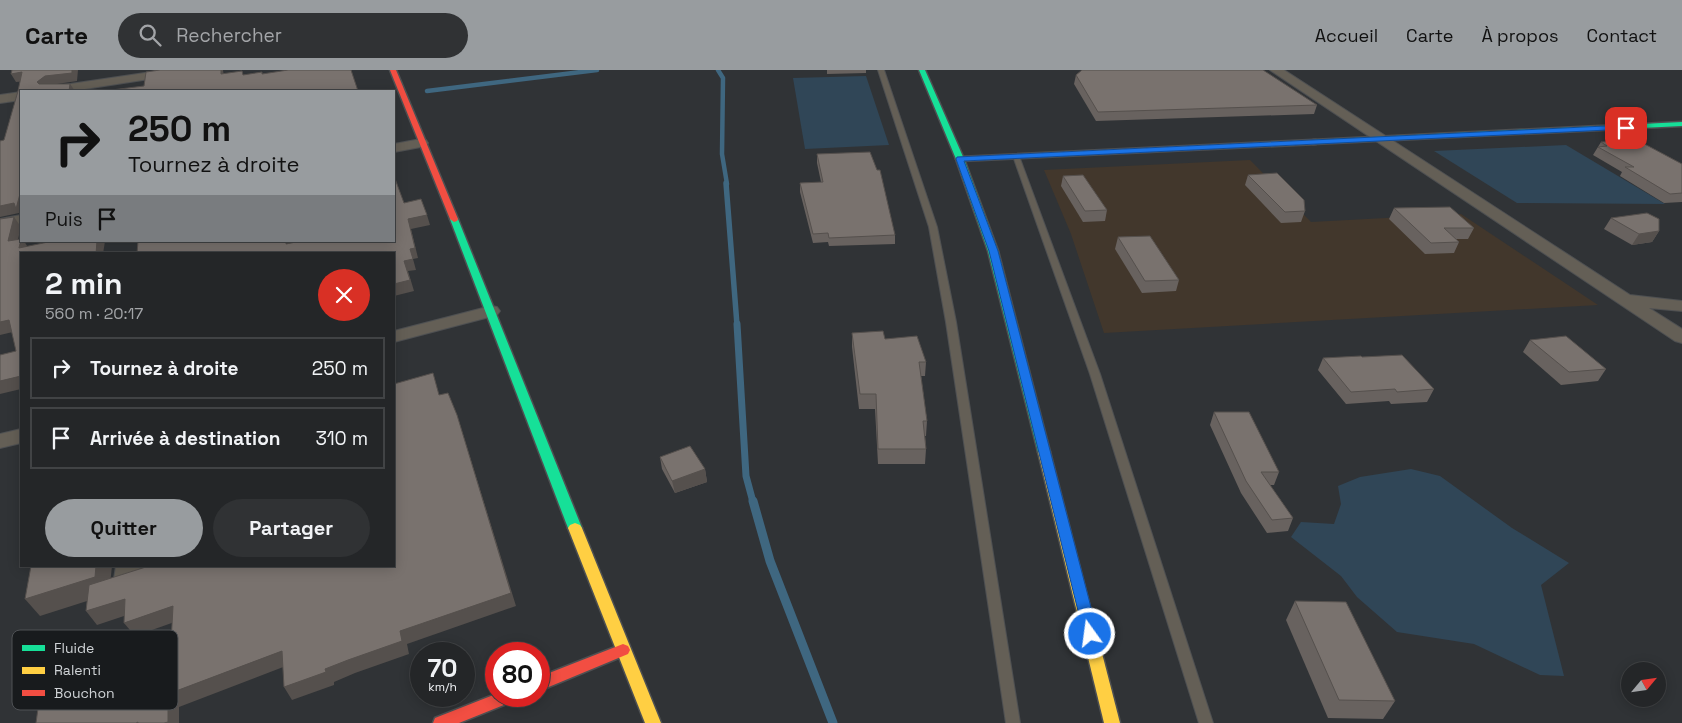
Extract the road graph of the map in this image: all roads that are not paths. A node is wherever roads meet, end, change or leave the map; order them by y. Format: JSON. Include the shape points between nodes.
{"nodes":[{"id":1,"x":188,"y":70,"type":"edge"},
{"id":2,"x":392,"y":70,"type":"edge"},
{"id":3,"x":881,"y":70,"type":"edge"},
{"id":4,"x":922,"y":70,"type":"edge"},
{"id":5,"x":1276,"y":70,"type":"edge"},
{"id":6,"x":57,"y":90,"type":"edge"},
{"id":7,"x":20,"y":96,"type":"edge"},
{"id":8,"x":0,"y":99,"type":"edge"},
{"id":9,"x":1682,"y":124,"type":"edge"},
{"id":10,"x":1378,"y":138,"type":"junction"},
{"id":11,"x":421,"y":143,"type":"junction"},
{"id":12,"x":395,"y":148,"type":"edge"},
{"id":13,"x":1016,"y":156,"type":"junction"},
{"id":14,"x":960,"y":159,"type":"junction"},
{"id":15,"x":20,"y":220,"type":"edge"},
{"id":16,"x":0,"y":224,"type":"edge"},
{"id":17,"x":1626,"y":300,"type":"junction"},
{"id":18,"x":1682,"y":306,"type":"edge"},
{"id":19,"x":491,"y":311,"type":"junction"},
{"id":20,"x":395,"y":337,"type":"edge"},
{"id":21,"x":1682,"y":337,"type":"edge"},
{"id":22,"x":20,"y":436,"type":"edge"},
{"id":23,"x":0,"y":441,"type":"edge"},
{"id":24,"x":623,"y":650,"type":"junction"},
{"id":25,"x":550,"y":680,"type":"edge"},
{"id":26,"x":485,"y":705,"type":"edge"},
{"id":27,"x":441,"y":723,"type":"edge"},
{"id":28,"x":653,"y":723,"type":"edge"},
{"id":29,"x":1013,"y":723,"type":"edge"},
{"id":30,"x":1112,"y":723,"type":"edge"},
{"id":31,"x":1206,"y":723,"type":"edge"}],
"edges":[{"from":1,"to":6,"type":"street"},
{"from":2,"to":11,"type":"main road"},
{"from":3,"to":29,"type":"lane","via":[[933,227],[951,322]]},
{"from":4,"to":14,"type":"main road"},
{"from":5,"to":10,"type":"street"},
{"from":7,"to":8,"type":"street"},
{"from":9,"to":10,"type":"main road"},
{"from":10,"to":13,"type":"main road"},
{"from":10,"to":17,"type":"street"},
{"from":11,"to":12,"type":"street"},
{"from":11,"to":19,"type":"main road"},
{"from":13,"to":14,"type":"main road"},
{"from":13,"to":31,"type":"lane","via":[[1095,374]]},
{"from":14,"to":30,"type":"main road","via":[[993,251]]},
{"from":15,"to":16,"type":"street"},
{"from":17,"to":18,"type":"street"},
{"from":17,"to":21,"type":"street"},
{"from":19,"to":20,"type":"street"},
{"from":19,"to":24,"type":"main road"},
{"from":22,"to":23,"type":"street"},
{"from":24,"to":25,"type":"main road"},
{"from":24,"to":28,"type":"main road"},
{"from":26,"to":27,"type":"main road"}]}
